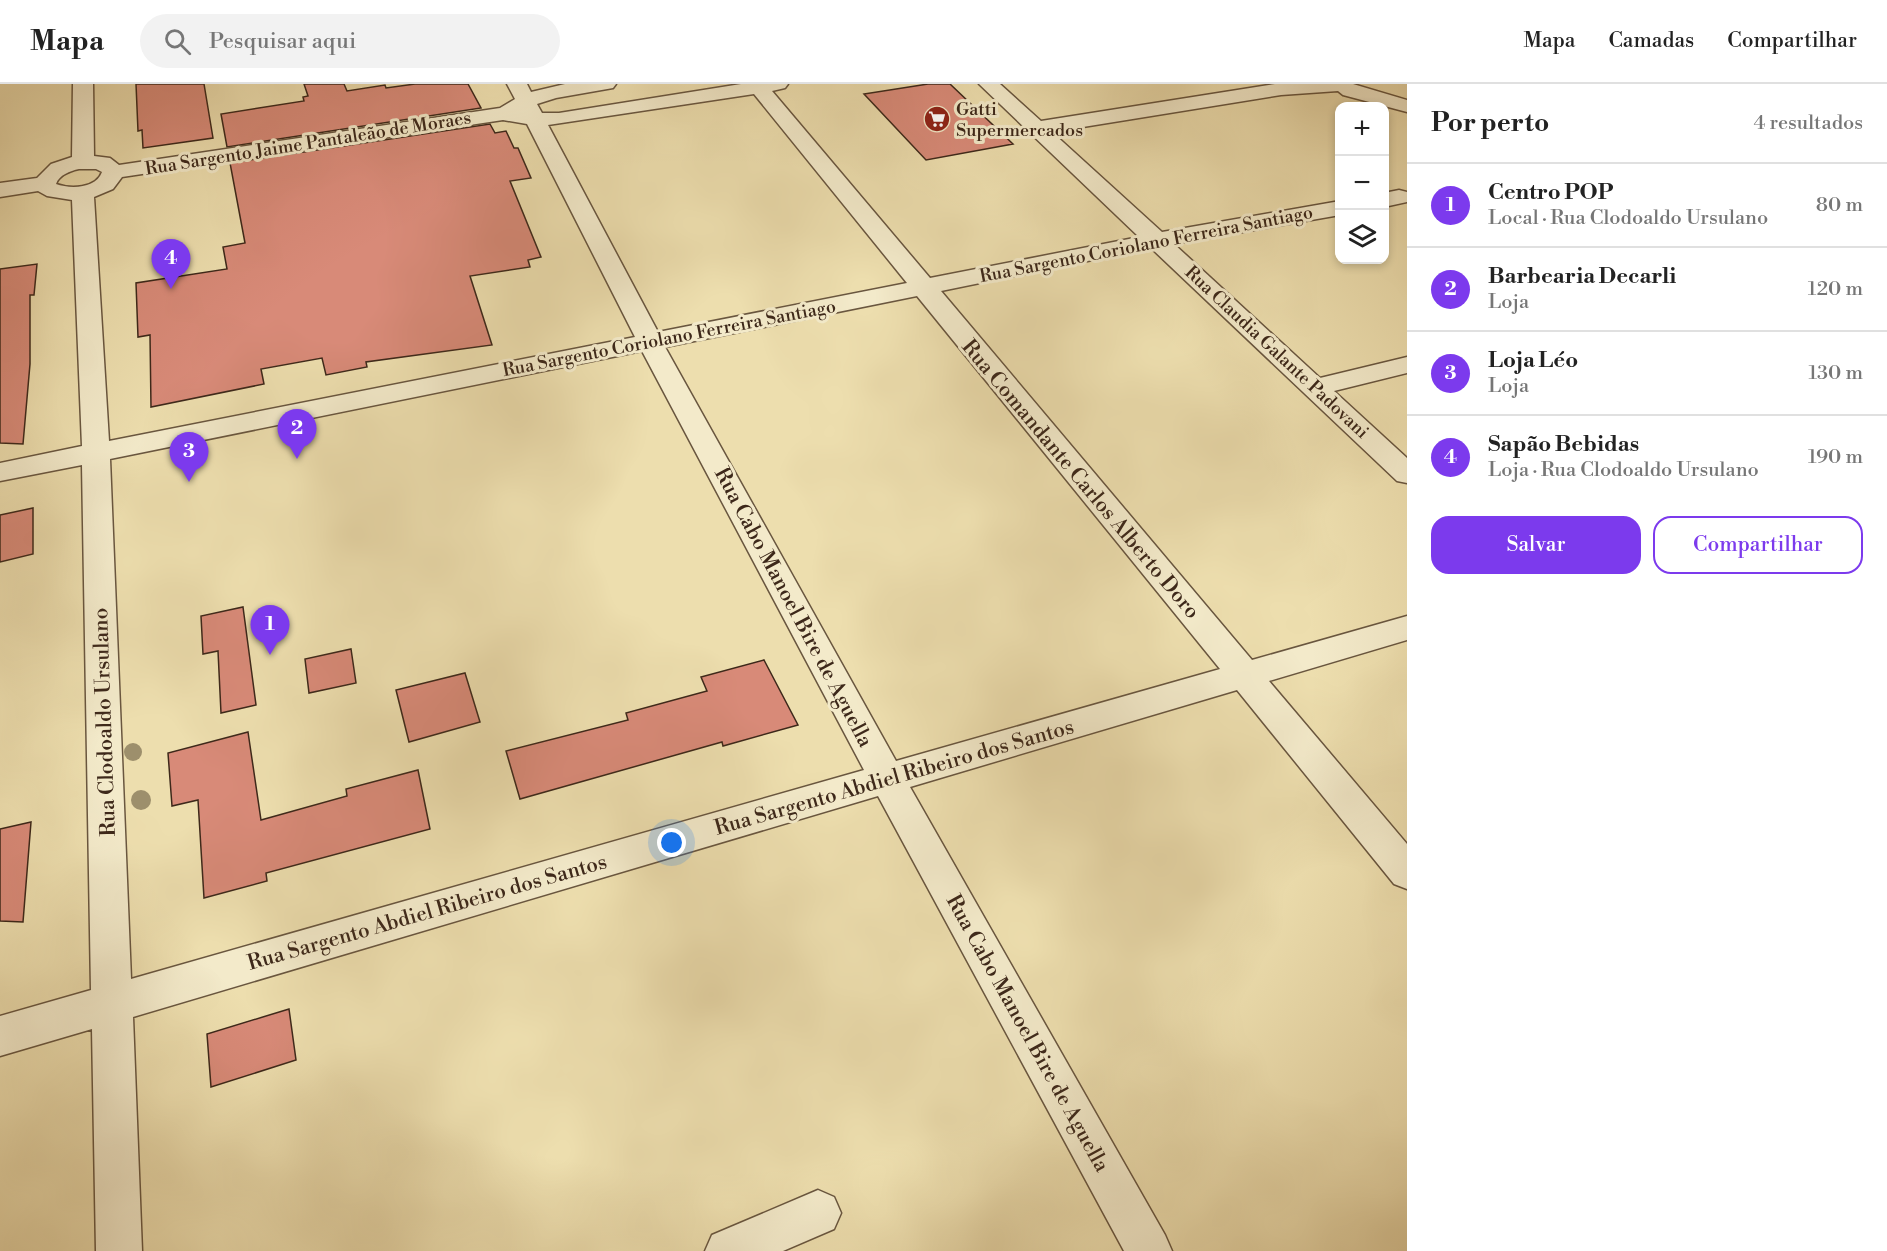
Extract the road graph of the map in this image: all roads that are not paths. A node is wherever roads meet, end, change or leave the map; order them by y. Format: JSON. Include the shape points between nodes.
{"nodes":[{"id":1,"x":83,"y":84,"type":"edge"},
{"id":2,"x":606,"y":84,"type":"edge"},
{"id":3,"x":989,"y":84,"type":"edge"},
{"id":4,"x":764,"y":85,"type":"edge"},
{"id":5,"x":1341,"y":85,"type":"edge"},
{"id":6,"x":521,"y":104,"type":"edge"},
{"id":7,"x":1407,"y":106,"type":"edge"},
{"id":8,"x":1038,"y":128,"type":"junction"},
{"id":9,"x":112,"y":172,"type":"junction"},
{"id":10,"x":83,"y":177,"type":"junction"},
{"id":11,"x":45,"y":183,"type":"junction"},
{"id":12,"x":0,"y":190,"type":"edge"},
{"id":13,"x":1335,"y":209,"type":"edge"},
{"id":14,"x":1158,"y":240,"type":"junction"},
{"id":15,"x":923,"y":287,"type":"junction"},
{"id":16,"x":650,"y":342,"type":"junction"},
{"id":17,"x":1407,"y":366,"type":"edge"},
{"id":18,"x":1315,"y":388,"type":"junction"},
{"id":19,"x":96,"y":452,"type":"junction"},
{"id":20,"x":0,"y":472,"type":"edge"},
{"id":21,"x":1407,"y":474,"type":"edge"},
{"id":22,"x":1407,"y":628,"type":"edge"},
{"id":23,"x":1243,"y":676,"type":"junction"},
{"id":24,"x":886,"y":779,"type":"junction"},
{"id":25,"x":1407,"y":872,"type":"edge"},
{"id":26,"x":112,"y":1003,"type":"junction"},
{"id":27,"x":0,"y":1036,"type":"edge"},
{"id":28,"x":818,"y":1213,"type":"dead end"},
{"id":29,"x":119,"y":1251,"type":"edge"},
{"id":30,"x":728,"y":1251,"type":"edge"},
{"id":31,"x":1149,"y":1251,"type":"edge"}],
"edges":[{"from":1,"to":10,"type":"street","name":"Rua Clodoaldo Ursulano"},
{"from":2,"to":6,"type":"street","name":"Rua Sargento Jaime Pantaleão de Moraes","via":[[540,94]]},
{"from":3,"to":8,"type":"street","name":"Rua Claudia Galante Padovani"},
{"from":4,"to":6,"type":"street","name":"Rua Sargento Jaime Pantaleão de Moraes","via":[[559,119]]},
{"from":4,"to":15,"type":"street","name":"Rua Comandante Carlos Alberto Doro"},
{"from":5,"to":7,"type":"street","via":[[1362,95]]},
{"from":5,"to":8,"type":"street","via":[[1281,89]]},
{"from":6,"to":9,"type":"street","name":"Rua Sargento Jaime Pantaleão de Moraes"},
{"from":6,"to":16,"type":"street","name":"Rua Cabo Manoel Bire de Aguella"},
{"from":8,"to":14,"type":"street","name":"Rua Claudia Galante Padovani"},
{"from":9,"to":10,"type":"street","via":[[103,185]]},
{"from":9,"to":10,"type":"street","via":[[102,163]]},
{"from":10,"to":11,"type":"street","via":[[62,194],[53,192]]},
{"from":10,"to":11,"type":"street","via":[[71,164],[52,172]]},
{"from":10,"to":19,"type":"street","name":"Rua Clodoaldo Ursulano"},
{"from":11,"to":12,"type":"street"},
{"from":13,"to":14,"type":"street","name":"Rua Sargento Coriolano Ferreira Santiago"},
{"from":14,"to":15,"type":"street","name":"Rua Sargento Coriolano Ferreira Santiago"},
{"from":14,"to":18,"type":"street","name":"Rua Claudia Galante Padovani"},
{"from":15,"to":16,"type":"street","name":"Rua Sargento Coriolano Ferreira Santiago"},
{"from":15,"to":23,"type":"street","name":"Rua Comandante Carlos Alberto Doro"},
{"from":16,"to":19,"type":"street","name":"Rua Sargento Coriolano Ferreira Santiago"},
{"from":16,"to":24,"type":"street","name":"Rua Cabo Manoel Bire de Aguella"},
{"from":17,"to":18,"type":"street"},
{"from":18,"to":21,"type":"street","name":"Rua Claudia Galante Padovani"},
{"from":19,"to":20,"type":"street","name":"Rua Sargento Coriolano Ferreira Santiago"},
{"from":19,"to":26,"type":"street","name":"Rua Clodoaldo Ursulano"},
{"from":22,"to":23,"type":"street","name":"Rua Sargento Abdiel Ribeiro dos Santos"},
{"from":23,"to":24,"type":"street","name":"Rua Sargento Abdiel Ribeiro dos Santos"},
{"from":23,"to":25,"type":"street","name":"Rua Comandante Carlos Alberto Doro"},
{"from":24,"to":26,"type":"street","name":"Rua Sargento Abdiel Ribeiro dos Santos"},
{"from":24,"to":31,"type":"street","name":"Rua Cabo Manoel Bire de Aguella"},
{"from":26,"to":27,"type":"street","name":"Rua Sargento Abdiel Ribeiro dos Santos"},
{"from":26,"to":29,"type":"street","name":"Rua Clodoaldo Ursulano"},
{"from":28,"to":30,"type":"street"}]}
